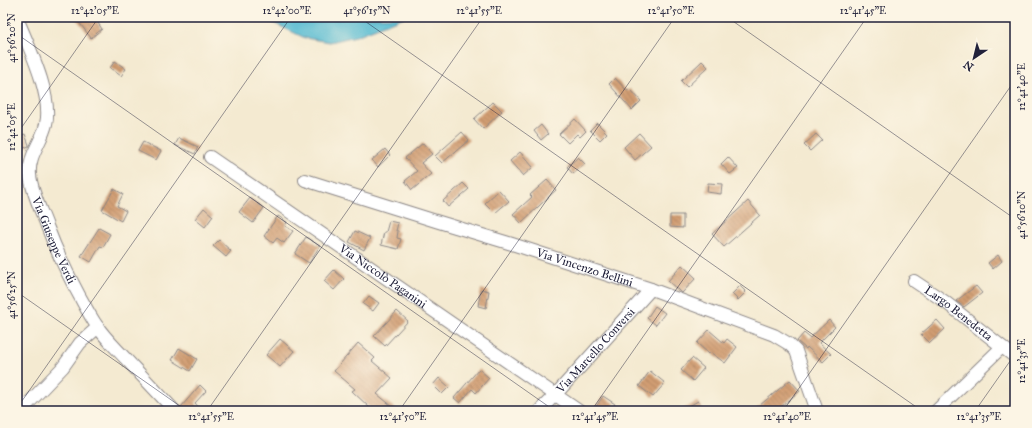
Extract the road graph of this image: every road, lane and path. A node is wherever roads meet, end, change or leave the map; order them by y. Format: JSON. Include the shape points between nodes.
{"nodes":[{"id":1,"x":17,"y":18,"type":"edge"},
{"id":2,"x":210,"y":157,"type":"dead end"},
{"id":3,"x":305,"y":180,"type":"dead end"},
{"id":4,"x":914,"y":281,"type":"dead end"},
{"id":5,"x":651,"y":289,"type":"junction"},
{"id":6,"x":98,"y":327,"type":"junction"},
{"id":7,"x":1002,"y":347,"type":"junction"},
{"id":8,"x":1015,"y":357,"type":"edge"},
{"id":9,"x":556,"y":394,"type":"junction"},
{"id":10,"x":21,"y":411,"type":"edge"},
{"id":11,"x":175,"y":411,"type":"edge"},
{"id":12,"x":539,"y":411,"type":"edge"},
{"id":13,"x":579,"y":411,"type":"edge"},
{"id":14,"x":817,"y":411,"type":"edge"},
{"id":15,"x":936,"y":411,"type":"edge"}],
"edges":[{"from":1,"to":6,"type":"street","name":"Via Giuseppe Verdi","via":[[38,70],[48,112],[43,134],[32,156],[31,184],[63,263]]},
{"from":2,"to":9,"type":"street","name":"Via Niccolò Paganini"},
{"from":3,"to":5,"type":"street","name":"Via Vincenzo Bellini"},
{"from":4,"to":7,"type":"street","name":"Largo Benedetta"},
{"from":5,"to":9,"type":"street","name":"Via Marcello Conversi"},
{"from":5,"to":14,"type":"street","name":"Via Vincenzo Bellini","via":[[774,335],[789,344],[798,355]]},
{"from":6,"to":10,"type":"street","via":[[80,343],[63,367]]},
{"from":6,"to":11,"type":"street","name":"Via Giuseppe Verdi"},
{"from":7,"to":8,"type":"street","name":"Largo Benedetta"},
{"from":7,"to":15,"type":"street"},
{"from":9,"to":12,"type":"street","name":"Via Marcello Conversi"},
{"from":9,"to":13,"type":"street","name":"Via Niccolò Paganini"}]}
